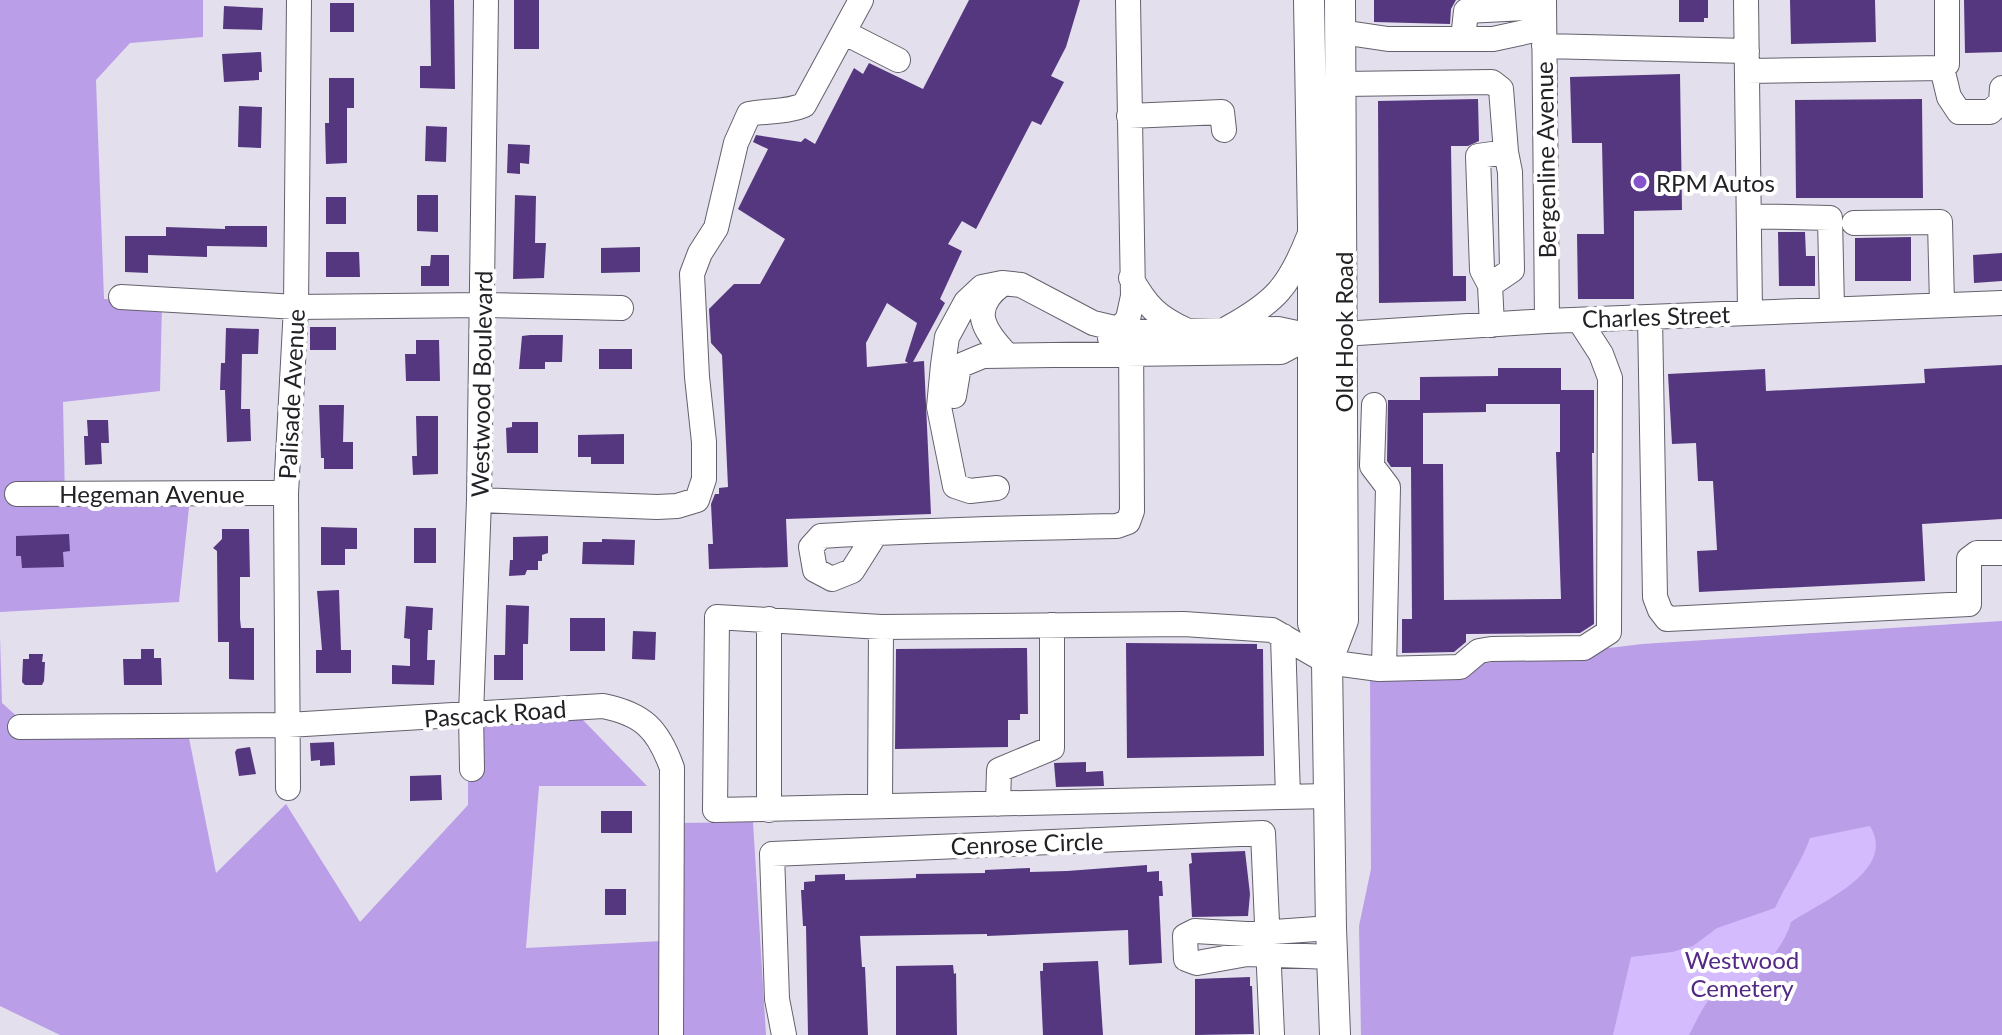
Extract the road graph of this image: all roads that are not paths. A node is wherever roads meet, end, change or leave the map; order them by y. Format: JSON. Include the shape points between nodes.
{"nodes":[{"id":1,"x":299,"y":0,"type":"edge"},
{"id":2,"x":486,"y":0,"type":"edge"},
{"id":3,"x":861,"y":0,"type":"edge"},
{"id":4,"x":1128,"y":0,"type":"edge"},
{"id":5,"x":1309,"y":0,"type":"edge"},
{"id":6,"x":1340,"y":0,"type":"edge"},
{"id":7,"x":1746,"y":0,"type":"edge"},
{"id":8,"x":1947,"y":0,"type":"edge"},
{"id":9,"x":1517,"y":8,"type":"junction"},
{"id":10,"x":1544,"y":20,"type":"edge"},
{"id":11,"x":1341,"y":32,"type":"junction"},
{"id":12,"x":845,"y":33,"type":"junction"},
{"id":13,"x":1517,"y":34,"type":"junction"},
{"id":14,"x":1463,"y":39,"type":"junction"},
{"id":15,"x":898,"y":60,"type":"dead end"},
{"id":16,"x":1747,"y":61,"type":"junction"},
{"id":17,"x":1942,"y":68,"type":"junction"},
{"id":18,"x":1342,"y":84,"type":"junction"},
{"id":19,"x":2002,"y":88,"type":"edge"},
{"id":20,"x":1129,"y":116,"type":"junction"},
{"id":21,"x":1224,"y":130,"type":"dead end"},
{"id":22,"x":1749,"y":216,"type":"junction"},
{"id":23,"x":1854,"y":223,"type":"dead end"},
{"id":24,"x":1313,"y":226,"type":"junction"},
{"id":25,"x":1131,"y":278,"type":"junction"},
{"id":26,"x":1002,"y":283,"type":"junction"},
{"id":27,"x":121,"y":297,"type":"dead end"},
{"id":28,"x":2002,"y":303,"type":"edge"},
{"id":29,"x":1942,"y":304,"type":"junction"},
{"id":30,"x":482,"y":305,"type":"junction"},
{"id":31,"x":296,"y":307,"type":"junction"},
{"id":32,"x":621,"y":308,"type":"dead end"},
{"id":33,"x":1832,"y":309,"type":"junction"},
{"id":34,"x":1750,"y":312,"type":"junction"},
{"id":35,"x":1650,"y":317,"type":"junction"},
{"id":36,"x":1579,"y":320,"type":"junction"},
{"id":37,"x":1547,"y":321,"type":"junction"},
{"id":38,"x":1093,"y":323,"type":"junction"},
{"id":39,"x":1492,"y":325,"type":"junction"},
{"id":40,"x":1186,"y":330,"type":"junction"},
{"id":41,"x":1223,"y":330,"type":"junction"},
{"id":42,"x":1343,"y":335,"type":"junction"},
{"id":43,"x":1311,"y":336,"type":"junction"},
{"id":44,"x":1128,"y":339,"type":"junction"},
{"id":45,"x":1007,"y":355,"type":"junction"},
{"id":46,"x":1374,"y":405,"type":"dead end"},
{"id":47,"x":955,"y":486,"type":"junction"},
{"id":48,"x":997,"y":488,"type":"dead end"},
{"id":49,"x":286,"y":493,"type":"junction"},
{"id":50,"x":17,"y":494,"type":"dead end"},
{"id":51,"x":479,"y":500,"type":"junction"},
{"id":52,"x":876,"y":533,"type":"dead end"},
{"id":53,"x":2002,"y":553,"type":"edge"},
{"id":54,"x":769,"y":619,"type":"junction"},
{"id":55,"x":1052,"y":625,"type":"junction"},
{"id":56,"x":881,"y":627,"type":"junction"},
{"id":57,"x":1283,"y":636,"type":"junction"},
{"id":58,"x":1327,"y":662,"type":"junction"},
{"id":59,"x":1384,"y":669,"type":"junction"},
{"id":60,"x":471,"y":714,"type":"junction"},
{"id":61,"x":288,"y":725,"type":"junction"},
{"id":62,"x":20,"y":727,"type":"dead end"},
{"id":63,"x":472,"y":769,"type":"dead end"},
{"id":64,"x":288,"y":788,"type":"dead end"},
{"id":65,"x":1329,"y":796,"type":"junction"},
{"id":66,"x":1288,"y":797,"type":"junction"},
{"id":67,"x":998,"y":804,"type":"junction"},
{"id":68,"x":880,"y":806,"type":"junction"},
{"id":69,"x":769,"y":810,"type":"junction"},
{"id":70,"x":1332,"y":942,"type":"junction"},
{"id":71,"x":1268,"y":944,"type":"junction"},
{"id":72,"x":671,"y":1035,"type":"edge"},
{"id":73,"x":784,"y":1035,"type":"edge"},
{"id":74,"x":1272,"y":1035,"type":"edge"},
{"id":75,"x":1335,"y":1035,"type":"edge"}],
"edges":[{"from":1,"to":31,"type":"street","name":"Palisade Avenue"},
{"from":2,"to":30,"type":"street","name":"Westwood Boulevard"},
{"from":3,"to":12,"type":"street"},
{"from":4,"to":20,"type":"street"},
{"from":5,"to":24,"type":"main road","name":"Old Hook Road"},
{"from":6,"to":11,"type":"main road","name":"Old Hook Road"},
{"from":7,"to":16,"type":"street"},
{"from":8,"to":17,"type":"street","via":[[1947,64]]},
{"from":9,"to":10,"type":"street"},
{"from":9,"to":13,"type":"street"},
{"from":9,"to":14,"type":"street","via":[[1466,11]]},
{"from":10,"to":13,"type":"street"},
{"from":10,"to":16,"type":"street"},
{"from":10,"to":37,"type":"street","name":"Bergenline Avenue"},
{"from":11,"to":14,"type":"street","via":[[1388,39]]},
{"from":11,"to":18,"type":"main road","name":"Old Hook Road"},
{"from":12,"to":15,"type":"street"},
{"from":12,"to":51,"type":"street","via":[[804,105],[787,112],[749,114],[736,143],[716,228],[692,274],[704,479],[697,500],[657,507]]},
{"from":13,"to":14,"type":"street"},
{"from":16,"to":17,"type":"street"},
{"from":16,"to":22,"type":"street"},
{"from":17,"to":19,"type":"street","via":[[1959,112],[1990,112],[2001,102]]},
{"from":18,"to":39,"type":"street","via":[[1492,82],[1501,89],[1506,152],[1478,156],[1482,270],[1490,285]]},
{"from":18,"to":42,"type":"main road","name":"Old Hook Road"},
{"from":20,"to":21,"type":"street","via":[[1222,112]]},
{"from":20,"to":25,"type":"street"},
{"from":22,"to":33,"type":"street","via":[[1830,218]]},
{"from":22,"to":34,"type":"street"},
{"from":23,"to":29,"type":"street","via":[[1940,222]]},
{"from":24,"to":41,"type":"street","via":[[1297,266],[1273,300]]},
{"from":24,"to":43,"type":"main road","name":"Old Hook Road"},
{"from":25,"to":38,"type":"street","via":[[1118,307]]},
{"from":25,"to":40,"type":"street","via":[[1149,307]]},
{"from":25,"to":44,"type":"street"},
{"from":26,"to":38,"type":"street","via":[[1021,285]]},
{"from":26,"to":45,"type":"street","via":[[988,295],[983,325]]},
{"from":26,"to":47,"type":"street","via":[[982,287],[966,302],[947,337],[939,407]]},
{"from":27,"to":31,"type":"street"},
{"from":28,"to":29,"type":"street","name":"Charles Street"},
{"from":29,"to":33,"type":"street","name":"Charles Street"},
{"from":30,"to":31,"type":"street"},
{"from":30,"to":32,"type":"street"},
{"from":30,"to":51,"type":"street","name":"Westwood Boulevard"},
{"from":31,"to":49,"type":"street","name":"Palisade Avenue"},
{"from":33,"to":34,"type":"street","name":"Charles Street"},
{"from":34,"to":35,"type":"street","name":"Charles Street"},
{"from":35,"to":36,"type":"street","name":"Charles Street"},
{"from":35,"to":53,"type":"street","via":[[1655,597],[1667,619],[1969,604],[1969,559],[1977,553]]},
{"from":36,"to":37,"type":"street","name":"Charles Street"},
{"from":36,"to":59,"type":"street","via":[[1610,378],[1609,632],[1584,648],[1491,649],[1479,651],[1460,667]]},
{"from":37,"to":39,"type":"street","name":"Charles Street"},
{"from":38,"to":44,"type":"street"},
{"from":39,"to":42,"type":"street","name":"Charles Street"},
{"from":40,"to":41,"type":"street"},
{"from":40,"to":44,"type":"street"},
{"from":41,"to":43,"type":"street","via":[[1278,329]]},
{"from":42,"to":43,"type":"street","name":"Charles Street"},
{"from":42,"to":58,"type":"main road","name":"Old Hook Road","via":[[1343,620]]},
{"from":43,"to":44,"type":"street","via":[[1281,352]]},
{"from":43,"to":58,"type":"main road","name":"Old Hook Road","via":[[1313,623]]},
{"from":44,"to":45,"type":"street"},
{"from":44,"to":52,"type":"street","via":[[1128,522]]},
{"from":45,"to":47,"type":"street","via":[[983,356],[959,366],[953,397]]},
{"from":46,"to":59,"type":"street","via":[[1372,466],[1388,487]]},
{"from":47,"to":48,"type":"street","via":[[970,491]]},
{"from":49,"to":50,"type":"street","name":"Hegeman Avenue"},
{"from":49,"to":61,"type":"street","name":"Palisade Avenue"},
{"from":51,"to":60,"type":"street","name":"Westwood Boulevard"},
{"from":54,"to":56,"type":"street"},
{"from":54,"to":69,"type":"street"},
{"from":54,"to":69,"type":"street","via":[[717,617],[715,810]]},
{"from":55,"to":56,"type":"street"},
{"from":55,"to":57,"type":"street","via":[[1184,624],[1272,630]]},
{"from":55,"to":67,"type":"street","via":[[1052,748],[999,770]]},
{"from":56,"to":68,"type":"street"},
{"from":57,"to":58,"type":"street"},
{"from":57,"to":66,"type":"street"},
{"from":58,"to":59,"type":"street"},
{"from":58,"to":65,"type":"main road","name":"Old Hook Road"},
{"from":60,"to":61,"type":"street","name":"Pascack Road"},
{"from":60,"to":63,"type":"street","name":"Westwood Boulevard"},
{"from":60,"to":72,"type":"street","name":"Pascack Road","via":[[603,706],[628,711],[663,744],[672,768]]},
{"from":61,"to":62,"type":"street","name":"Pascack Road"},
{"from":61,"to":64,"type":"street","name":"Palisade Avenue"},
{"from":65,"to":66,"type":"street"},
{"from":65,"to":70,"type":"main road","name":"Old Hook Road"},
{"from":66,"to":67,"type":"street"},
{"from":67,"to":68,"type":"street"},
{"from":68,"to":69,"type":"street"},
{"from":70,"to":71,"type":"street"},
{"from":70,"to":75,"type":"main road","name":"Old Hook Road"},
{"from":71,"to":73,"type":"street","name":"Cenrose Circle","via":[[1263,833],[772,854],[777,999]]},
{"from":71,"to":74,"type":"street","name":"Cenrose Circle"}]}
